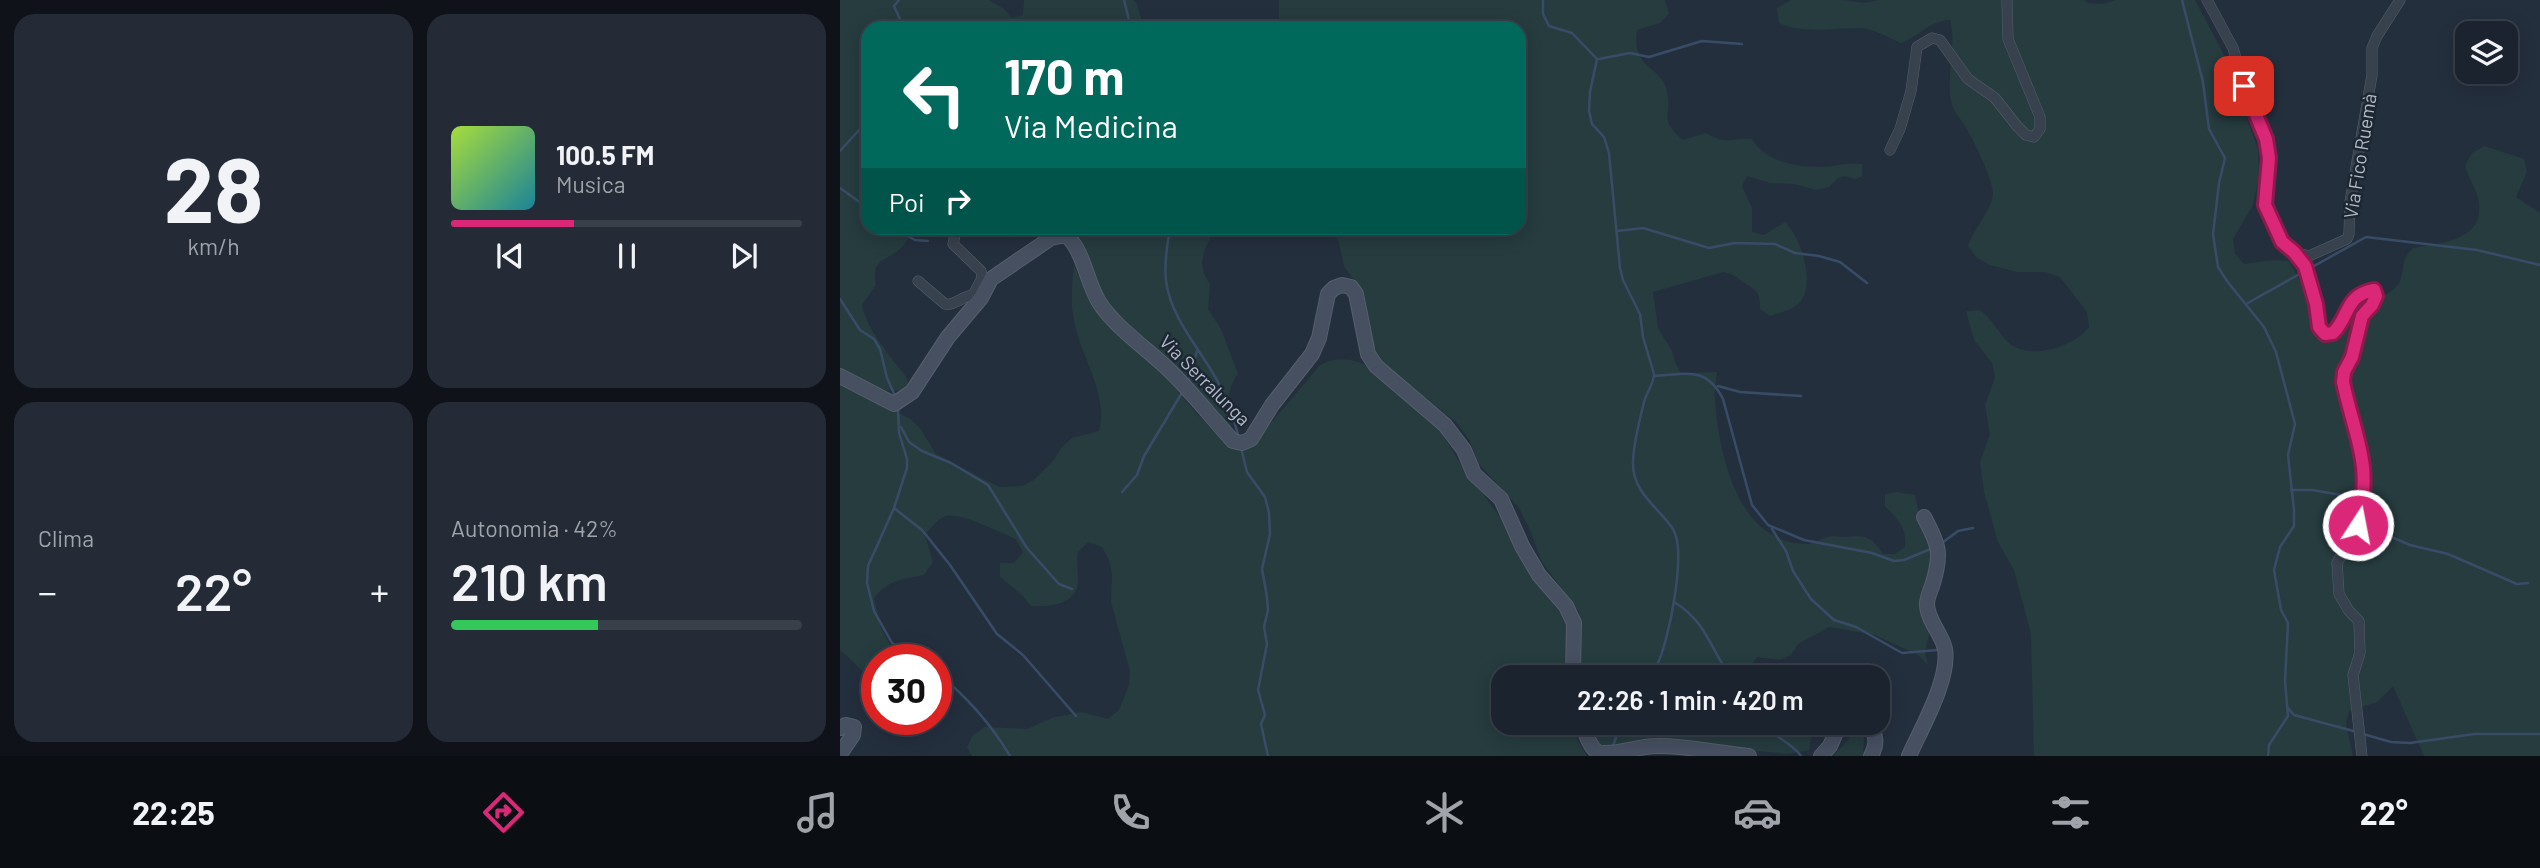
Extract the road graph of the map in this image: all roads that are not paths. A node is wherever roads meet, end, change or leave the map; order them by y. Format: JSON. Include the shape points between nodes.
{"nodes":[{"id":1,"x":2007,"y":0,"type":"edge"},
{"id":2,"x":2207,"y":0,"type":"edge"},
{"id":3,"x":2400,"y":0,"type":"edge"},
{"id":4,"x":1890,"y":150,"type":"dead end"},
{"id":5,"x":955,"y":235,"type":"edge"},
{"id":6,"x":1062,"y":235,"type":"edge"},
{"id":7,"x":1067,"y":235,"type":"edge"},
{"id":8,"x":2294,"y":252,"type":"junction"},
{"id":9,"x":918,"y":281,"type":"dead end"},
{"id":10,"x":975,"y":299,"type":"junction"},
{"id":11,"x":840,"y":376,"type":"edge"},
{"id":12,"x":1924,"y":517,"type":"dead end"},
{"id":13,"x":1573,"y":665,"type":"edge"},
{"id":14,"x":840,"y":728,"type":"edge"},
{"id":15,"x":1588,"y":735,"type":"edge"},
{"id":16,"x":1835,"y":735,"type":"edge"},
{"id":17,"x":1875,"y":735,"type":"edge"},
{"id":18,"x":840,"y":754,"type":"edge"},
{"id":19,"x":1749,"y":756,"type":"edge"},
{"id":20,"x":1821,"y":756,"type":"edge"},
{"id":21,"x":1871,"y":756,"type":"edge"},
{"id":22,"x":1909,"y":756,"type":"edge"},
{"id":23,"x":2361,"y":756,"type":"edge"}],
"edges":[{"from":1,"to":4,"type":"street","via":[[2008,39],[2040,117],[2034,137],[2026,135],[1995,97],[1968,79],[1940,40],[1932,38],[1917,47],[1911,91]]},
{"from":2,"to":8,"type":"street","via":[[2233,48],[2250,106],[2266,139],[2268,214],[2282,242]]},
{"from":3,"to":8,"type":"street","name":"Via Fico Ruemà","via":[[2372,48],[2372,75],[2347,239],[2309,256]]},
{"from":5,"to":10,"type":"street","via":[[953,244],[981,271]]},
{"from":6,"to":10,"type":"street","name":"Via Serralunga","via":[[991,279]]},
{"from":7,"to":13,"type":"street","name":"Via Serralunga","via":[[1098,302],[1171,371],[1233,441],[1242,443],[1251,439],[1312,354],[1328,294],[1342,285],[1351,287],[1360,308],[1368,354],[1376,366],[1445,425],[1464,450],[1474,474],[1501,499],[1527,556],[1566,606],[1574,623]]},
{"from":8,"to":23,"type":"street","via":[[2305,266],[2319,327],[2325,334],[2340,326],[2350,304],[2363,292],[2374,290],[2376,296],[2362,316],[2344,372],[2363,459],[2365,495],[2358,525],[2337,563],[2339,594],[2359,621],[2360,653],[2353,675]]},
{"from":9,"to":10,"type":"street","via":[[945,304]]},
{"from":10,"to":11,"type":"street","name":"Via Serralunga","via":[[903,400],[894,404],[883,400]]},
{"from":12,"to":22,"type":"street","via":[[1937,541],[1940,559],[1928,613],[1946,658]]},
{"from":14,"to":18,"type":"street","via":[[854,727]]},
{"from":15,"to":19,"type":"street","via":[[1601,754],[1660,745]]},
{"from":16,"to":20,"type":"street"},
{"from":17,"to":21,"type":"street"}]}
